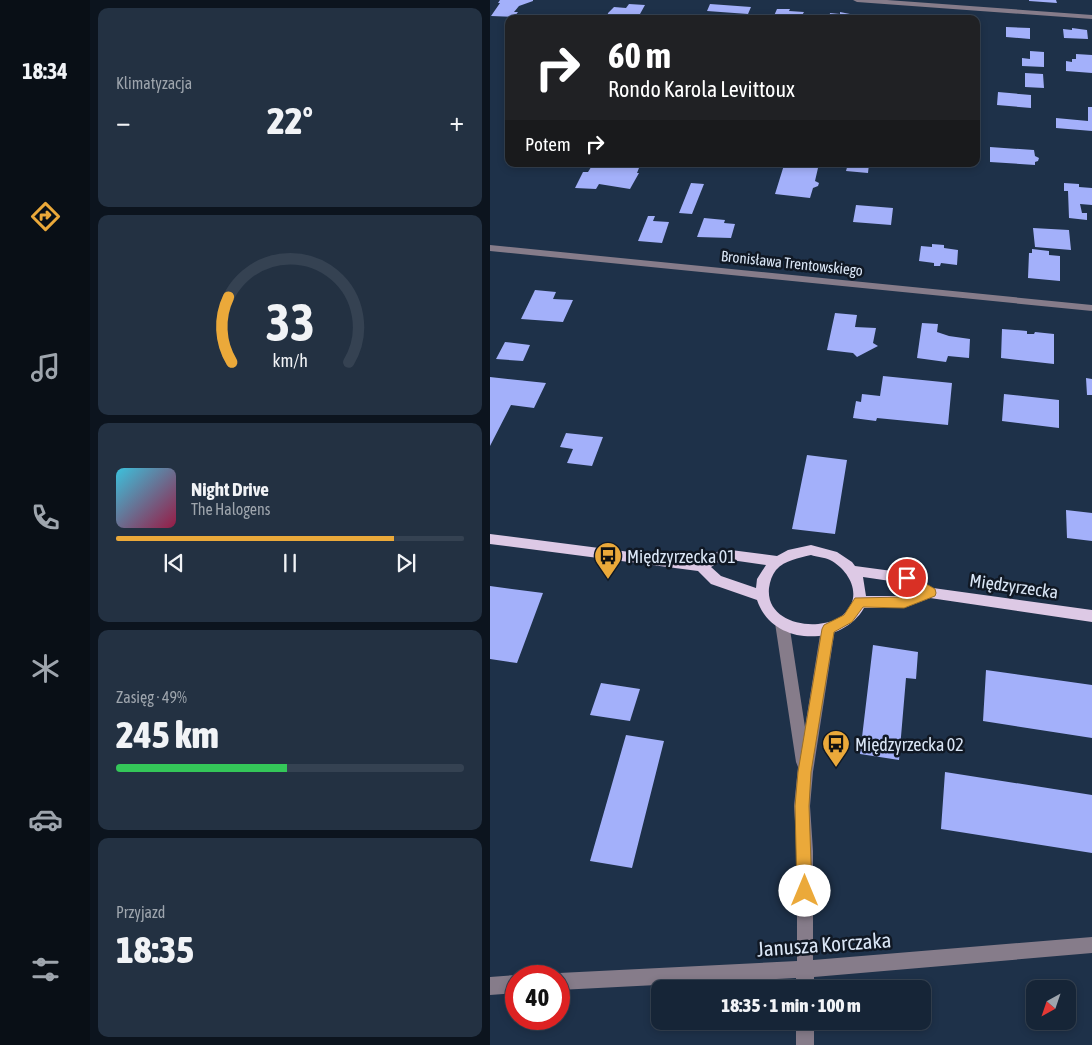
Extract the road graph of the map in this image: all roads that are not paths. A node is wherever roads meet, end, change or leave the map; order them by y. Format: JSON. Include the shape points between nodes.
{"nodes":[{"id":1,"x":857,"y":0,"type":"edge"},
{"id":2,"x":1092,"y":17,"type":"edge"},
{"id":3,"x":490,"y":248,"type":"edge"},
{"id":4,"x":1092,"y":308,"type":"edge"},
{"id":5,"x":490,"y":539,"type":"edge"},
{"id":6,"x":776,"y":561,"type":"junction"},
{"id":7,"x":701,"y":566,"type":"junction"},
{"id":8,"x":854,"y":571,"type":"junction"},
{"id":9,"x":930,"y":593,"type":"junction"},
{"id":10,"x":762,"y":596,"type":"junction"},
{"id":11,"x":859,"y":602,"type":"junction"},
{"id":12,"x":1092,"y":616,"type":"edge"},
{"id":13,"x":782,"y":623,"type":"junction"},
{"id":14,"x":828,"y":629,"type":"junction"},
{"id":15,"x":805,"y":772,"type":"junction"},
{"id":16,"x":1092,"y":945,"type":"edge"},
{"id":17,"x":805,"y":970,"type":"junction"},
{"id":18,"x":805,"y":980,"type":"edge"},
{"id":19,"x":570,"y":981,"type":"edge"},
{"id":20,"x":505,"y":985,"type":"edge"},
{"id":21,"x":490,"y":986,"type":"edge"},
{"id":22,"x":805,"y":1030,"type":"edge"},
{"id":23,"x":805,"y":1045,"type":"edge"}],
"edges":[{"from":1,"to":2,"type":"street"},
{"from":3,"to":4,"type":"street","name":"Bronisława Trentowskiego"},
{"from":5,"to":7,"type":"main road"},
{"from":6,"to":7,"type":"main road","via":[[723,554]]},
{"from":6,"to":8,"type":"main road","via":[[798,551],[824,551],[836,555]]},
{"from":6,"to":10,"type":"main road","via":[[762,583]]},
{"from":7,"to":10,"type":"main road","via":[[716,580]]},
{"from":8,"to":9,"type":"main road","name":"Międzyrzecka","via":[[907,578]]},
{"from":8,"to":11,"type":"main road","via":[[859,581]]},
{"from":9,"to":11,"type":"main road","name":"Międzyrzecka","via":[[904,602]]},
{"from":9,"to":12,"type":"main road","name":"Międzyrzecka"},
{"from":10,"to":13,"type":"main road","via":[[765,606]]},
{"from":11,"to":14,"type":"main road","via":[[848,618]]},
{"from":13,"to":14,"type":"main road","via":[[804,630]]},
{"from":13,"to":15,"type":"street"},
{"from":14,"to":15,"type":"street"},
{"from":15,"to":17,"type":"street","via":[[802,806]]},
{"from":16,"to":17,"type":"street","name":"Janusza Korczaka"},
{"from":17,"to":18,"type":"street"},
{"from":17,"to":19,"type":"street","name":"Janusza Korczaka"},
{"from":20,"to":21,"type":"street"},
{"from":22,"to":23,"type":"street"}]}
